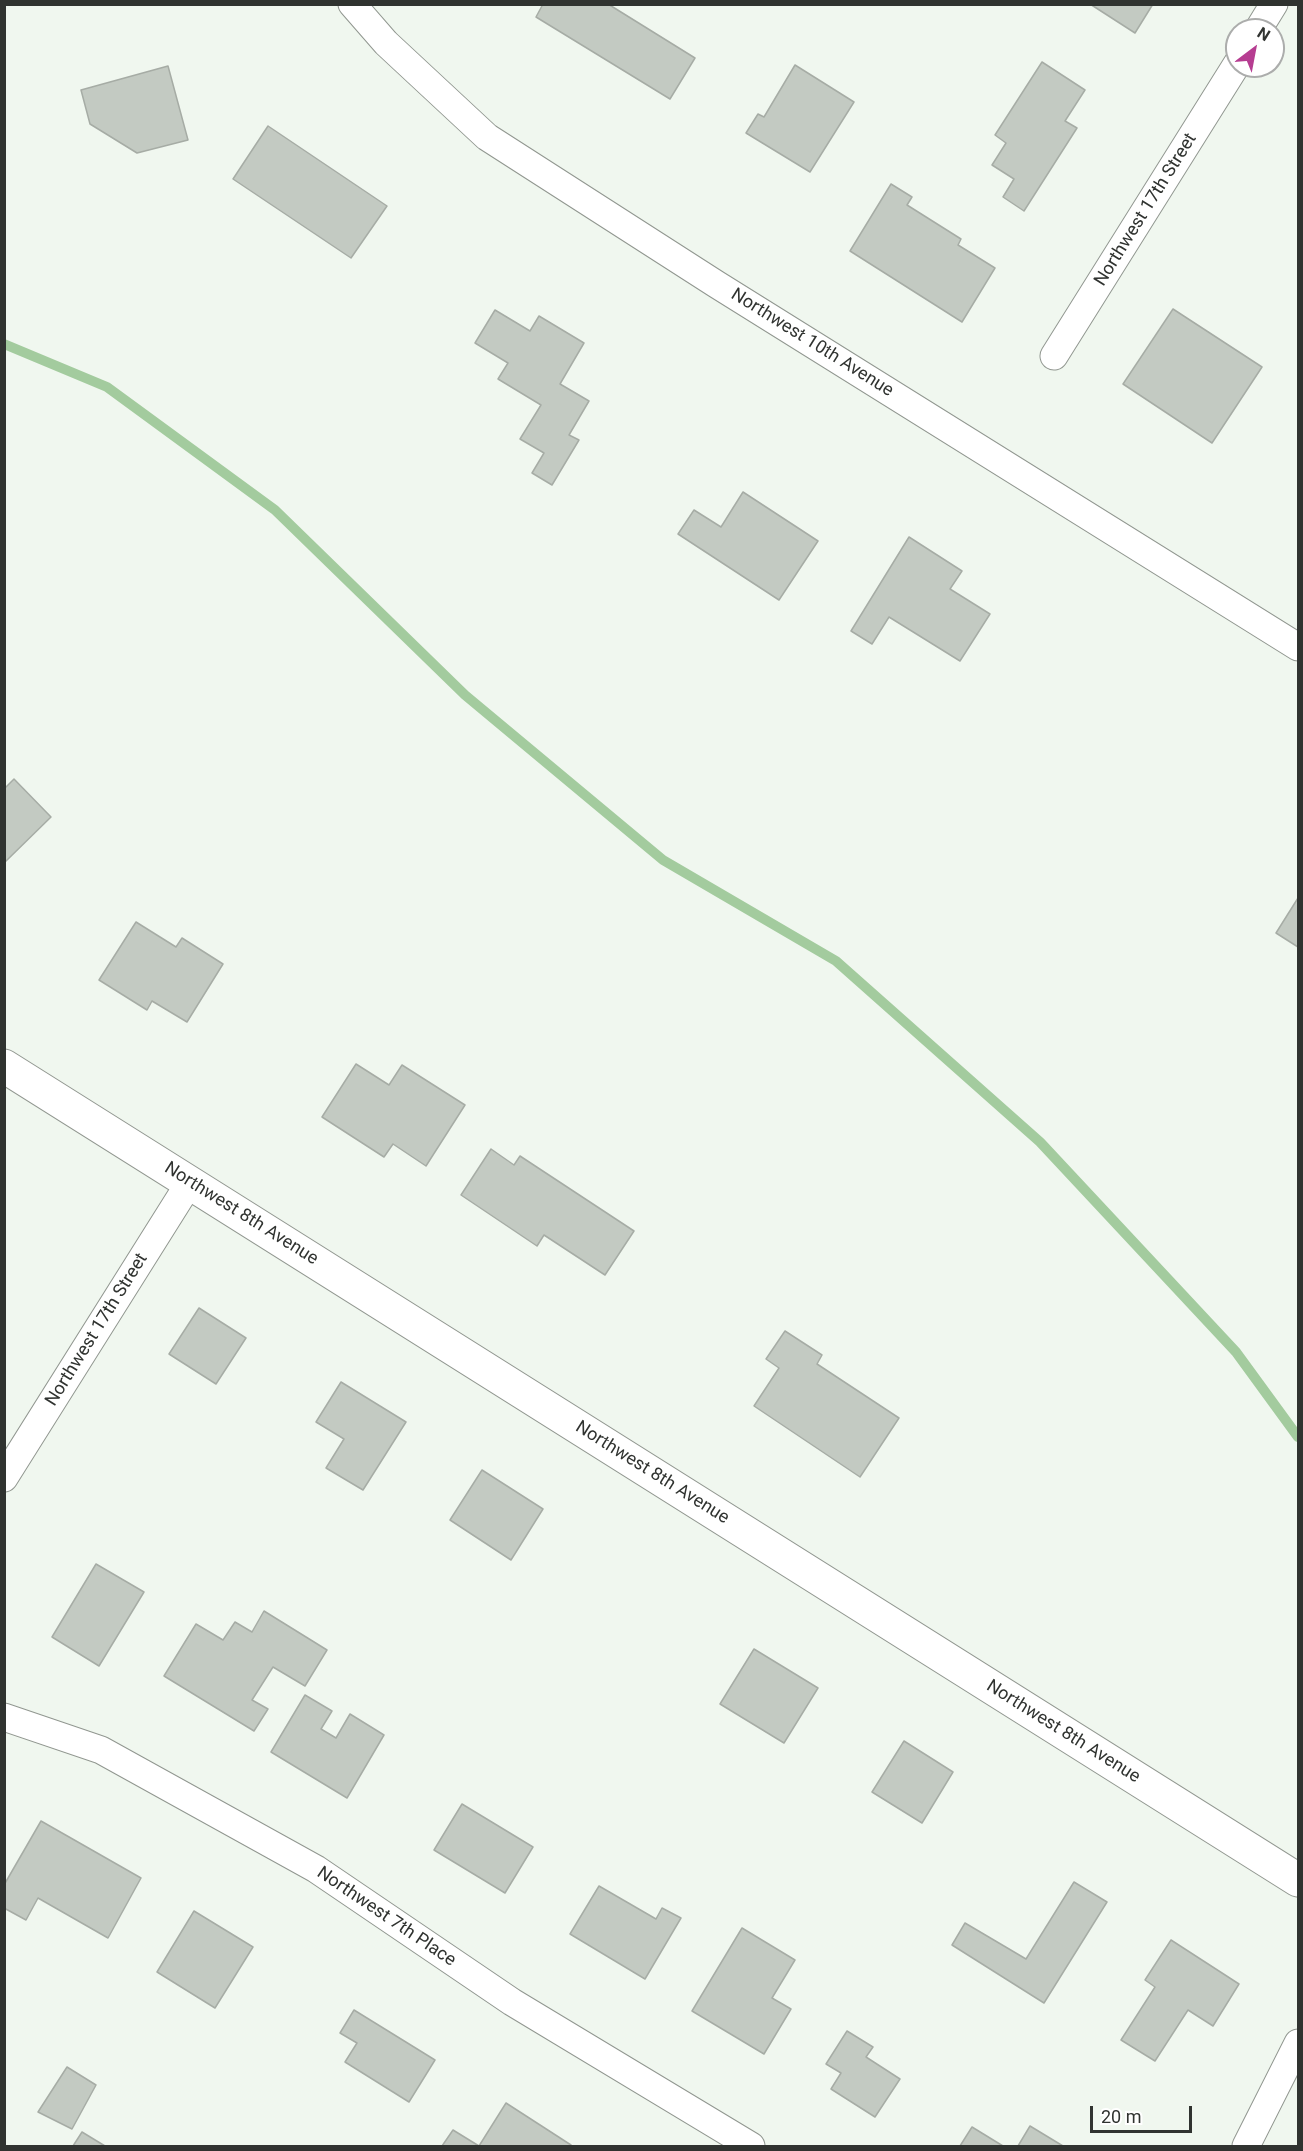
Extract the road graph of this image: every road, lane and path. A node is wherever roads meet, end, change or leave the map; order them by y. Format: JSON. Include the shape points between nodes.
{"nodes":[{"id":1,"x":352,"y":4,"type":"edge"},
{"id":2,"x":1274,"y":4,"type":"edge"},
{"id":3,"x":1265,"y":18,"type":"edge"},
{"id":4,"x":1228,"y":78,"type":"edge"},
{"id":5,"x":1054,"y":357,"type":"dead end"},
{"id":6,"x":1299,"y":647,"type":"edge"},
{"id":7,"x":4,"y":1066,"type":"edge"},
{"id":8,"x":190,"y":1182,"type":"junction"},
{"id":9,"x":4,"y":1478,"type":"edge"},
{"id":10,"x":4,"y":1717,"type":"edge"},
{"id":11,"x":1299,"y":1880,"type":"edge"},
{"id":12,"x":1299,"y":2043,"type":"edge"},
{"id":13,"x":751,"y":2146,"type":"edge"},
{"id":14,"x":1246,"y":2146,"type":"edge"}],
"edges":[{"from":1,"to":6,"type":"street","name":"Northwest 10th Avenue","via":[[386,43],[487,137]]},
{"from":2,"to":3,"type":"street"},
{"from":4,"to":5,"type":"street","name":"Northwest 17th Street"},
{"from":7,"to":8,"type":"street","name":"Northwest 8th Avenue"},
{"from":8,"to":9,"type":"street","name":"Northwest 17th Street"},
{"from":8,"to":11,"type":"street","name":"Northwest 8th Avenue"},
{"from":10,"to":13,"type":"street","name":"Northwest 7th Place","via":[[101,1750],[316,1869],[512,2002]]},
{"from":12,"to":14,"type":"street"}]}
